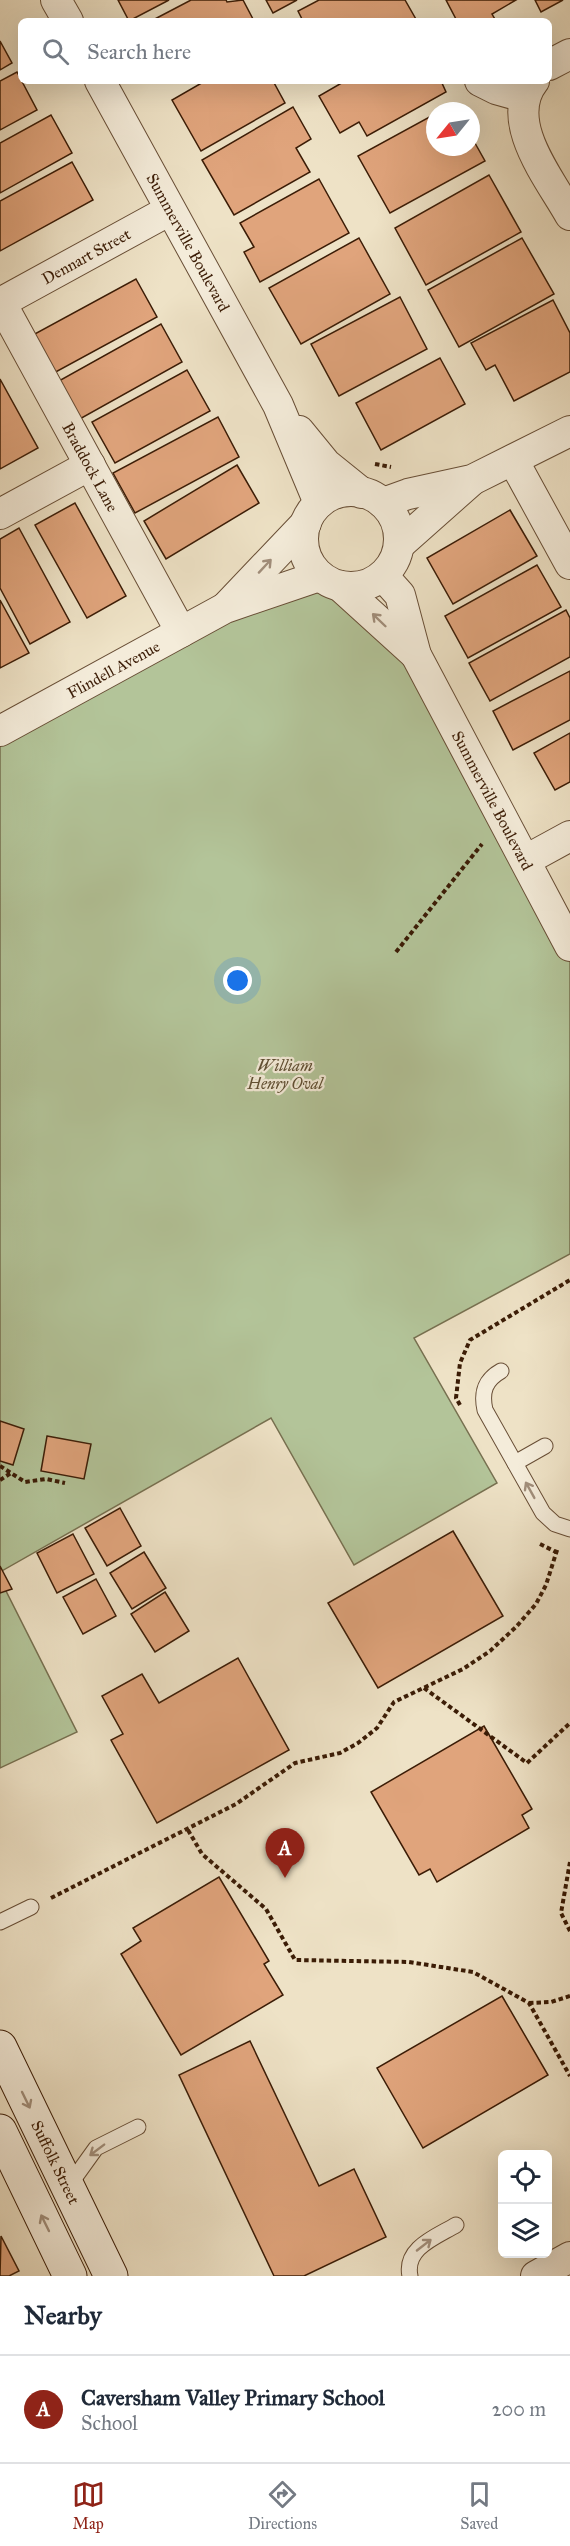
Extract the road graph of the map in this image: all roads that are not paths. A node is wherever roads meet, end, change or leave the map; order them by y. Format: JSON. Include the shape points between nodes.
{"nodes":[{"id":1,"x":56,"y":0,"type":"edge"},
{"id":2,"x":66,"y":18,"type":"edge"},
{"id":3,"x":570,"y":54,"type":"edge"},
{"id":4,"x":552,"y":63,"type":"edge"},
{"id":5,"x":102,"y":84,"type":"edge"},
{"id":6,"x":486,"y":84,"type":"edge"},
{"id":7,"x":529,"y":89,"type":"edge"},
{"id":8,"x":170,"y":210,"type":"junction"},
{"id":9,"x":570,"y":216,"type":"edge"},
{"id":10,"x":0,"y":302,"type":"edge"},
{"id":11,"x":278,"y":405,"type":"junction"},
{"id":12,"x":570,"y":431,"type":"edge"},
{"id":13,"x":513,"y":460,"type":"junction"},
{"id":14,"x":90,"y":465,"type":"junction"},
{"id":15,"x":472,"y":480,"type":"junction"},
{"id":16,"x":372,"y":498,"type":"junction"},
{"id":17,"x":312,"y":513,"type":"junction"},
{"id":18,"x":0,"y":514,"type":"edge"},
{"id":19,"x":399,"y":545,"type":"junction"},
{"id":20,"x":570,"y":564,"type":"edge"},
{"id":21,"x":383,"y":576,"type":"junction"},
{"id":22,"x":329,"y":581,"type":"junction"},
{"id":23,"x":225,"y":608,"type":"junction"},
{"id":24,"x":181,"y":632,"type":"junction"},
{"id":25,"x":416,"y":655,"type":"junction"},
{"id":26,"x":0,"y":730,"type":"edge"},
{"id":27,"x":570,"y":836,"type":"edge"},
{"id":28,"x":526,"y":860,"type":"junction"},
{"id":29,"x":570,"y":946,"type":"edge"},
{"id":30,"x":501,"y":1371,"type":"dead end"},
{"id":31,"x":545,"y":1446,"type":"dead end"},
{"id":32,"x":515,"y":1463,"type":"junction"},
{"id":33,"x":566,"y":1528,"type":"edge"},
{"id":34,"x":31,"y":1907,"type":"road end"},
{"id":35,"x":0,"y":1922,"type":"edge"},
{"id":36,"x":0,"y":2047,"type":"edge"},
{"id":37,"x":138,"y":2127,"type":"dead end"},
{"id":38,"x":0,"y":2131,"type":"edge"},
{"id":39,"x":68,"y":2187,"type":"junction"},
{"id":40,"x":456,"y":2225,"type":"dead end"},
{"id":41,"x":570,"y":2257,"type":"edge"},
{"id":42,"x":70,"y":2276,"type":"edge"},
{"id":43,"x":111,"y":2276,"type":"edge"},
{"id":44,"x":410,"y":2276,"type":"edge"},
{"id":45,"x":536,"y":2276,"type":"edge"}],
"edges":[{"from":1,"to":2,"type":"street"},
{"from":3,"to":4,"type":"street"},
{"from":5,"to":8,"type":"street","name":"Summerville Boulevard"},
{"from":6,"to":7,"type":"street","via":[[496,89]]},
{"from":7,"to":9,"type":"street","via":[[523,120],[531,144]]},
{"from":8,"to":10,"type":"street","name":"Dennart Street"},
{"from":8,"to":11,"type":"street","name":"Summerville Boulevard"},
{"from":10,"to":14,"type":"street","name":"Braddock Lane"},
{"from":11,"to":16,"type":"street","name":"Summerville Boulevard","via":[[326,464]]},
{"from":11,"to":17,"type":"street","name":"Summerville Boulevard"},
{"from":12,"to":13,"type":"street"},
{"from":13,"to":15,"type":"street"},
{"from":13,"to":20,"type":"street"},
{"from":14,"to":18,"type":"street"},
{"from":14,"to":24,"type":"street","name":"Braddock Lane"},
{"from":15,"to":16,"type":"street"},
{"from":15,"to":19,"type":"street"},
{"from":16,"to":17,"type":"street","via":[[339,493]]},
{"from":16,"to":19,"type":"street","via":[[396,522]]},
{"from":17,"to":22,"type":"street","via":[[303,534],[306,557]]},
{"from":23,"to":17,"type":"street","name":"Flindell Avenue","one_way":true},
{"from":19,"to":21,"type":"street"},
{"from":21,"to":22,"type":"street","via":[[363,586]]},
{"from":21,"to":25,"type":"street","name":"Summerville Boulevard","via":[[400,596]]},
{"from":22,"to":23,"type":"street","name":"Flindell Avenue"},
{"from":25,"to":22,"type":"street","name":"Summerville Boulevard","one_way":true},
{"from":23,"to":24,"type":"street","name":"Flindell Avenue"},
{"from":24,"to":26,"type":"street","name":"Flindell Avenue"},
{"from":25,"to":28,"type":"street","name":"Summerville Boulevard"},
{"from":27,"to":28,"type":"street"},
{"from":28,"to":29,"type":"street","name":"Summerville Boulevard"},
{"from":30,"to":32,"type":"lane","via":[[485,1385],[482,1397],[485,1410]]},
{"from":31,"to":32,"type":"lane"},
{"from":33,"to":32,"type":"lane","one_way":true,"via":[[543,1513]]},
{"from":34,"to":35,"type":"lane"},
{"from":36,"to":39,"type":"street","name":"Suffolk Street","one_way":true},
{"from":37,"to":39,"type":"lane","one_way":true,"via":[[96,2148]]},
{"from":42,"to":38,"type":"street","one_way":true},
{"from":39,"to":43,"type":"street","name":"Suffolk Street"},
{"from":44,"to":40,"type":"lane","one_way":true,"via":[[411,2257],[421,2245]]},
{"from":41,"to":45,"type":"street"}]}
